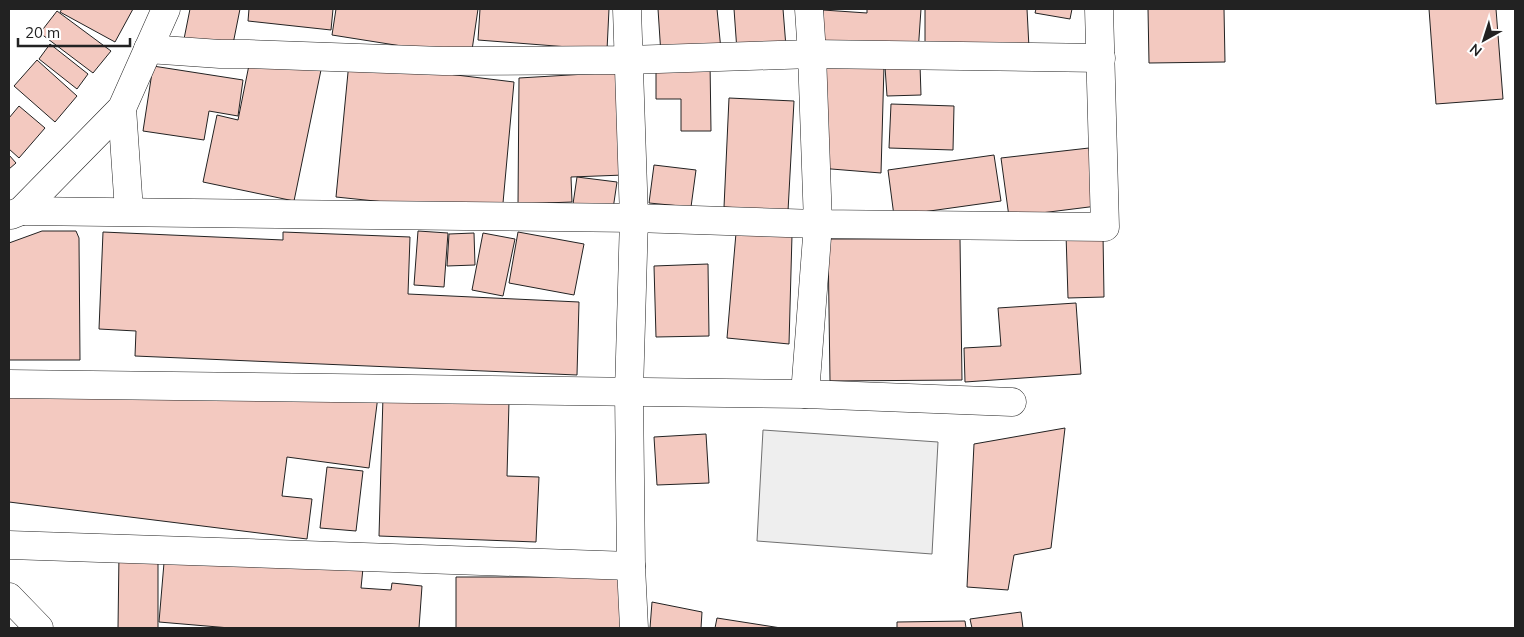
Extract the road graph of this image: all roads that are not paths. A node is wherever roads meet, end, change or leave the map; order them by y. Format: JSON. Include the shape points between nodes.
{"nodes":[{"id":1,"x":166,"y":9,"type":"edge"},
{"id":2,"x":627,"y":9,"type":"edge"},
{"id":3,"x":809,"y":9,"type":"edge"},
{"id":4,"x":1099,"y":9,"type":"edge"},
{"id":5,"x":148,"y":50,"type":"junction"},
{"id":6,"x":812,"y":54,"type":"junction"},
{"id":7,"x":1101,"y":58,"type":"junction"},
{"id":8,"x":628,"y":60,"type":"junction"},
{"id":9,"x":122,"y":108,"type":"junction"},
{"id":10,"x":129,"y":211,"type":"junction"},
{"id":11,"x":15,"y":213,"type":"edge"},
{"id":12,"x":634,"y":218,"type":"junction"},
{"id":13,"x":818,"y":224,"type":"junction"},
{"id":14,"x":9,"y":384,"type":"edge"},
{"id":15,"x":629,"y":392,"type":"junction"},
{"id":16,"x":805,"y":394,"type":"junction"},
{"id":17,"x":1012,"y":402,"type":"dead end"},
{"id":18,"x":9,"y":545,"type":"edge"},
{"id":19,"x":631,"y":566,"type":"junction"},
{"id":20,"x":9,"y":597,"type":"edge"},
{"id":21,"x":39,"y":628,"type":"edge"},
{"id":22,"x":634,"y":628,"type":"edge"}],
"edges":[{"from":1,"to":5,"type":"street"},
{"from":2,"to":8,"type":"street"},
{"from":3,"to":6,"type":"street"},
{"from":4,"to":7,"type":"street"},
{"from":5,"to":8,"type":"street","via":[[443,61]]},
{"from":5,"to":9,"type":"street"},
{"from":6,"to":7,"type":"street"},
{"from":6,"to":8,"type":"street"},
{"from":6,"to":13,"type":"street"},
{"from":7,"to":13,"type":"street","via":[[1105,227]]},
{"from":8,"to":12,"type":"street"},
{"from":9,"to":10,"type":"street"},
{"from":9,"to":11,"type":"street"},
{"from":10,"to":11,"type":"street"},
{"from":10,"to":12,"type":"street"},
{"from":12,"to":13,"type":"street"},
{"from":12,"to":15,"type":"street"},
{"from":13,"to":16,"type":"street"},
{"from":14,"to":15,"type":"street"},
{"from":15,"to":16,"type":"street"},
{"from":15,"to":19,"type":"street"},
{"from":16,"to":17,"type":"street"},
{"from":18,"to":19,"type":"street"},
{"from":19,"to":22,"type":"street"},
{"from":20,"to":21,"type":"street"}]}
